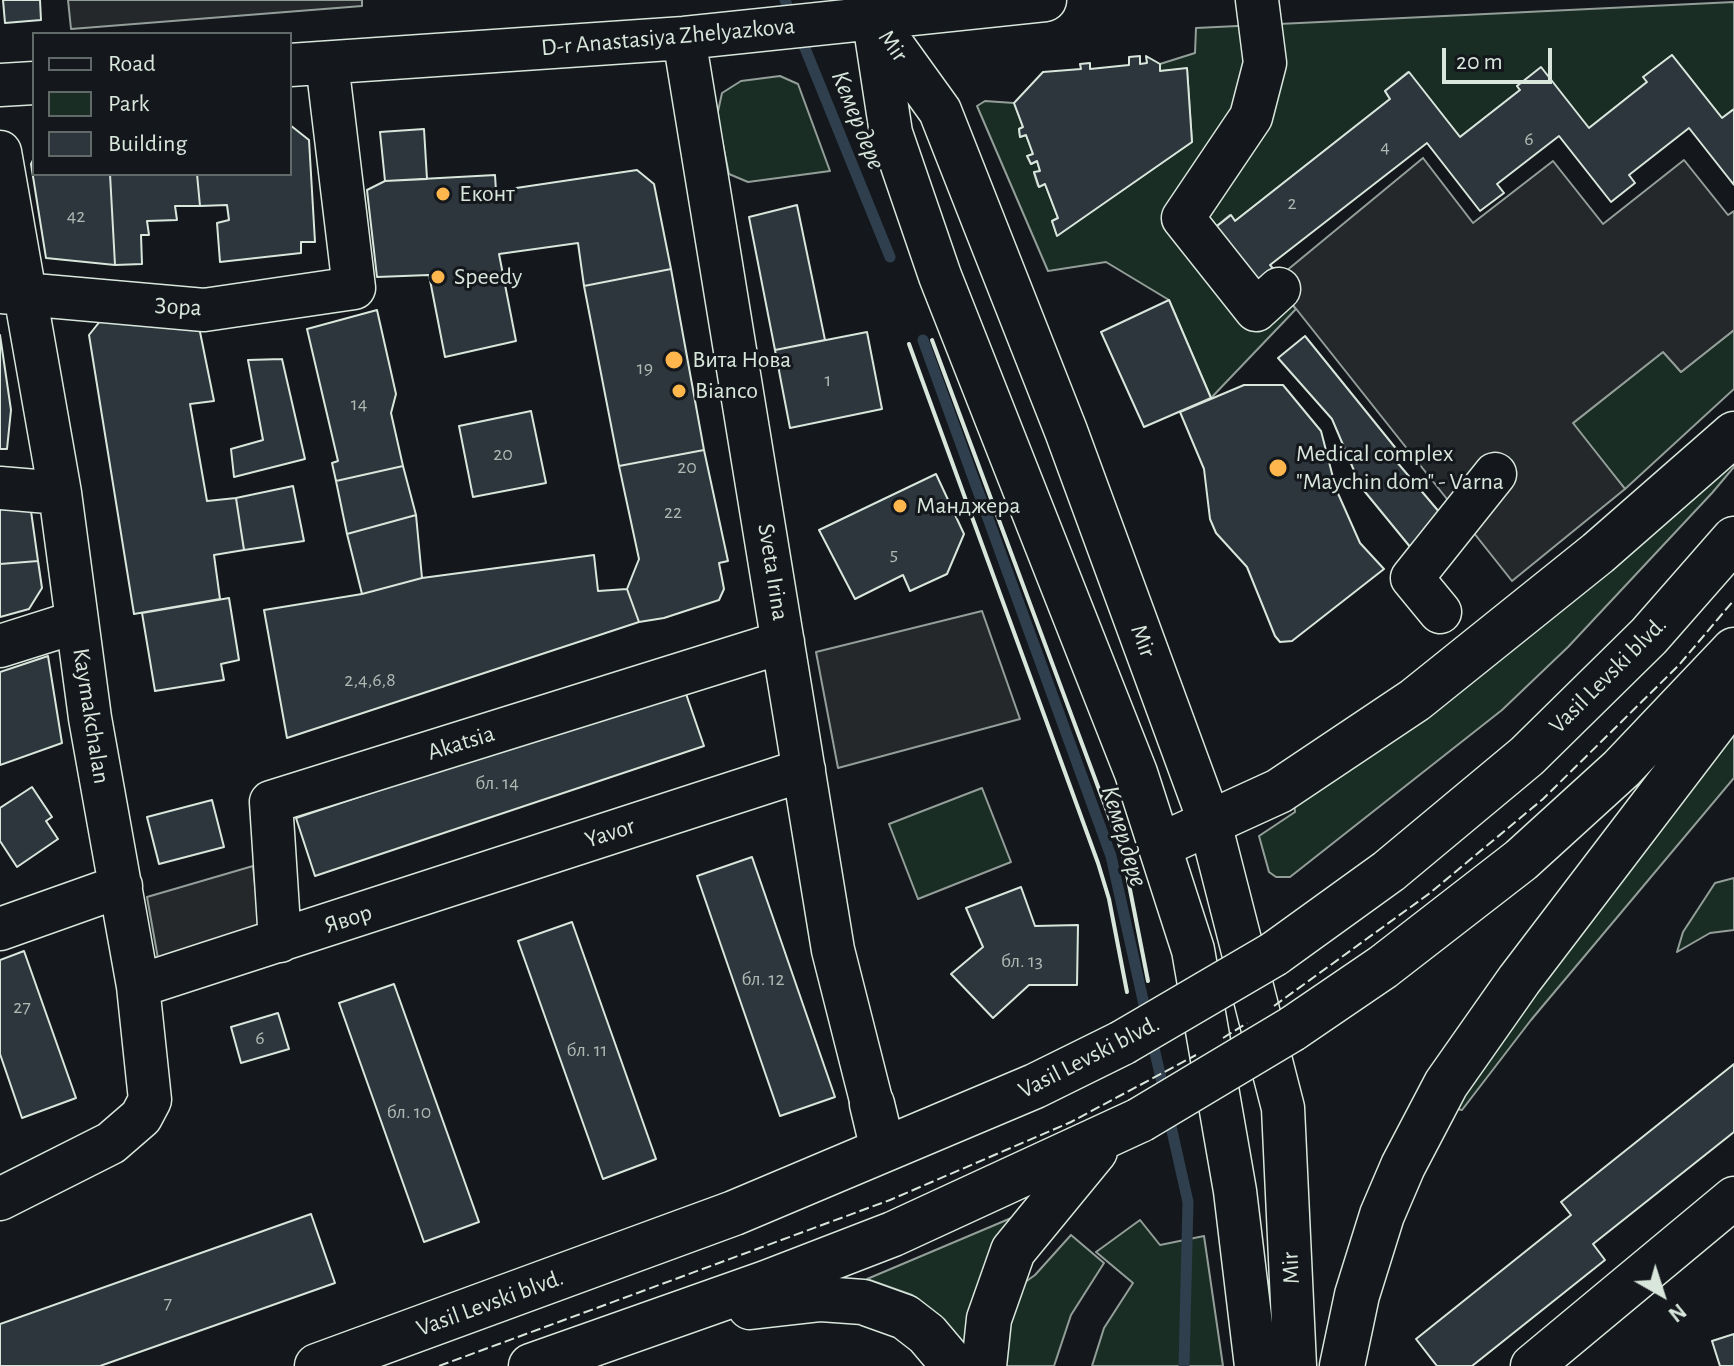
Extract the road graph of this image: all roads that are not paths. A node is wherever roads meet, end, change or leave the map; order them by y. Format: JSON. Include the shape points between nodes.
{"nodes":[{"id":1,"x":1045,"y":0,"type":"edge"},
{"id":2,"x":1257,"y":0,"type":"edge"},
{"id":3,"x":874,"y":9,"type":"edge"},
{"id":4,"x":684,"y":38,"type":"junction"},
{"id":5,"x":308,"y":64,"type":"edge"},
{"id":6,"x":32,"y":83,"type":"edge"},
{"id":7,"x":0,"y":85,"type":"edge"},
{"id":8,"x":0,"y":152,"type":"edge"},
{"id":9,"x":1279,"y":289,"type":"dead end"},
{"id":10,"x":13,"y":293,"type":"edge"},
{"id":11,"x":1734,"y":434,"type":"edge"},
{"id":12,"x":1495,"y":474,"type":"dead end"},
{"id":13,"x":0,"y":488,"type":"edge"},
{"id":14,"x":60,"y":493,"type":"junction"},
{"id":15,"x":1734,"y":539,"type":"edge"},
{"id":16,"x":1440,"y":612,"type":"dead end"},
{"id":17,"x":76,"y":622,"type":"junction"},
{"id":18,"x":783,"y":642,"type":"junction"},
{"id":19,"x":0,"y":646,"type":"edge"},
{"id":20,"x":1734,"y":650,"type":"edge"},
{"id":21,"x":1734,"y":698,"type":"edge"},
{"id":22,"x":804,"y":770,"type":"junction"},
{"id":23,"x":1210,"y":823,"type":"junction"},
{"id":24,"x":1161,"y":845,"type":"junction"},
{"id":25,"x":121,"y":886,"type":"junction"},
{"id":26,"x":0,"y":929,"type":"edge"},
{"id":27,"x":280,"y":941,"type":"junction"},
{"id":28,"x":138,"y":986,"type":"junction"},
{"id":29,"x":872,"y":1104,"type":"joint"},
{"id":30,"x":1124,"y":1128,"type":"junction"},
{"id":31,"x":883,"y":1150,"type":"junction"},
{"id":32,"x":1734,"y":1198,"type":"edge"},
{"id":33,"x":0,"y":1199,"type":"edge"},
{"id":34,"x":672,"y":1315,"type":"junction"},
{"id":35,"x":317,"y":1366,"type":"edge"},
{"id":36,"x":531,"y":1366,"type":"edge"},
{"id":37,"x":954,"y":1366,"type":"edge"},
{"id":38,"x":984,"y":1366,"type":"edge"},
{"id":39,"x":1256,"y":1366,"type":"edge"},
{"id":40,"x":1295,"y":1366,"type":"edge"},
{"id":41,"x":1342,"y":1366,"type":"edge"},
{"id":42,"x":1532,"y":1366,"type":"edge"}],
"edges":[{"from":1,"to":3,"type":"street","name":"D-r Anastasiya Zhelyazkova"},
{"from":2,"to":9,"type":"street","via":[[1265,63],[1251,117],[1183,218],[1256,310]]},
{"from":3,"to":4,"type":"street","name":"D-r Anastasiya Zhelyazkova","via":[[820,23]]},
{"from":3,"to":23,"type":"street","name":"Mir","via":[[940,111],[1066,431]]},
{"from":3,"to":24,"type":"street","name":"Mir","via":[[891,133],[940,276]]},
{"from":4,"to":5,"type":"street","name":"D-r Anastasiya Zhelyazkova"},
{"from":4,"to":18,"type":"street","name":"Sveta Irina"},
{"from":5,"to":10,"type":"street","name":"Зора","via":[[354,288],[204,310]]},
{"from":6,"to":7,"type":"street"},
{"from":8,"to":10,"type":"street","name":"Kaymakchalan"},
{"from":10,"to":14,"type":"street","name":"Kaymakchalan"},
{"from":11,"to":23,"type":"highway","via":[[1562,583],[1415,700],[1279,791]]},
{"from":12,"to":16,"type":"street","via":[[1412,578]]},
{"from":13,"to":14,"type":"street"},
{"from":14,"to":17,"type":"street","name":"Kaymakchalan"},
{"from":15,"to":31,"type":"highway","name":"Vasil Levski blvd.","bridge":true,"via":[[1649,636],[1527,756],[1389,871],[1274,954],[1122,1043]]},
{"from":17,"to":19,"type":"street"},
{"from":17,"to":25,"type":"street","name":"Kaymakchalan"},
{"from":18,"to":22,"type":"street","name":"Sveta Irina"},
{"from":18,"to":27,"type":"street","name":"Akatsia","via":[[271,802]]},
{"from":20,"to":30,"type":"highway","bridge":true,"via":[[1621,769],[1521,860],[1396,958],[1292,1029]]},
{"from":21,"to":41,"type":"highway","via":[[1446,1084],[1382,1215]]},
{"from":22,"to":27,"type":"street","name":"Yavor"},
{"from":22,"to":29,"type":"street","name":"Sveta Irina","via":[[833,950]]},
{"from":23,"to":24,"type":"highway"},
{"from":23,"to":40,"type":"street","name":"Mir","via":[[1283,1108]]},
{"from":24,"to":39,"type":"street","name":"Mir","via":[[1193,950],[1235,1191]]},
{"from":25,"to":26,"type":"street"},
{"from":25,"to":28,"type":"street","name":"Kaymakchalan"},
{"from":27,"to":28,"type":"street","name":"Yavor"},
{"from":28,"to":33,"type":"street","name":"Kaymakchalan","via":[[150,1076],[150,1100],[141,1117],[111,1143]]},
{"from":29,"to":31,"type":"highway"},
{"from":30,"to":34,"type":"highway","via":[[893,1234]]},
{"from":30,"to":38,"type":"highway","via":[[1013,1251],[989,1319]]},
{"from":31,"to":35,"type":"highway","name":"Vasil Levski blvd.","via":[[684,1233]]},
{"from":32,"to":42,"type":"street"},
{"from":34,"to":36,"type":"highway"},
{"from":34,"to":37,"type":"highway","via":[[846,1299],[905,1317]]}]}
